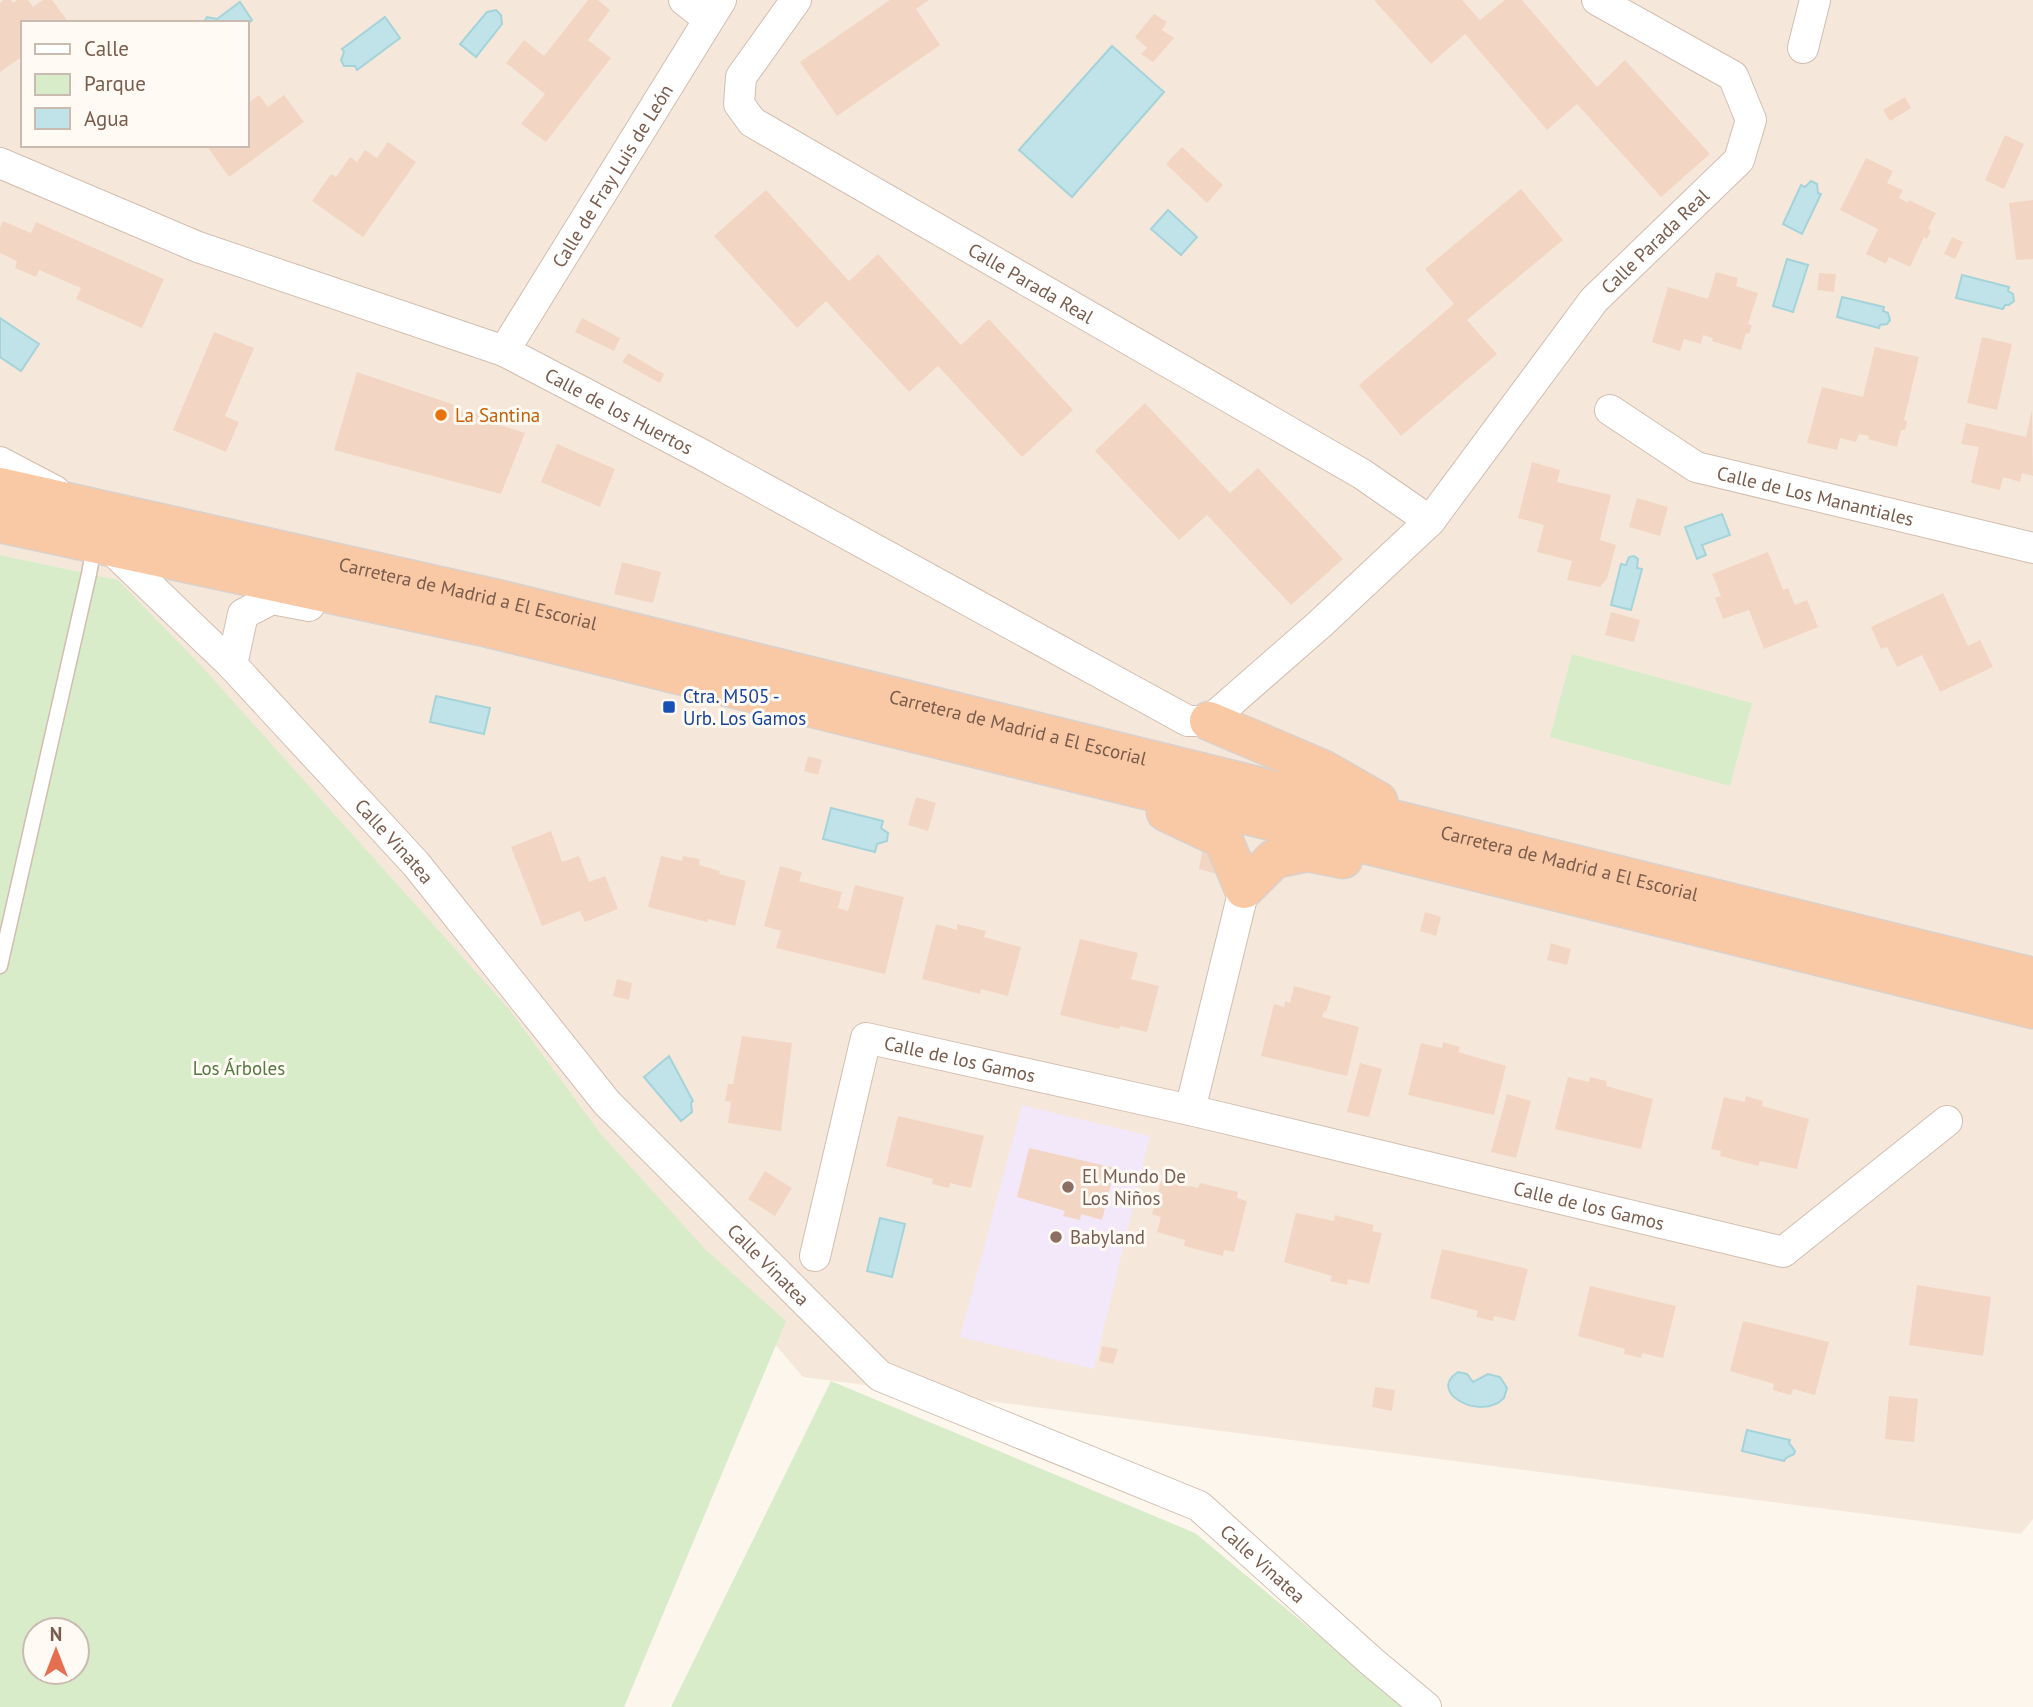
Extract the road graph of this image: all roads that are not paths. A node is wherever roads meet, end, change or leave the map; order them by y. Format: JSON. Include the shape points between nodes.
{"nodes":[{"id":1,"x":684,"y":0,"type":"edge"},
{"id":2,"x":796,"y":0,"type":"edge"},
{"id":3,"x":1597,"y":0,"type":"edge"},
{"id":4,"x":1815,"y":0,"type":"edge"},
{"id":5,"x":714,"y":9,"type":"edge"},
{"id":6,"x":1803,"y":48,"type":"dead end"},
{"id":7,"x":0,"y":163,"type":"edge"},
{"id":8,"x":504,"y":351,"type":"junction"},
{"id":9,"x":1610,"y":411,"type":"dead end"},
{"id":10,"x":0,"y":462,"type":"edge"},
{"id":11,"x":0,"y":487,"type":"edge"},
{"id":12,"x":83,"y":505,"type":"junction"},
{"id":13,"x":1430,"y":521,"type":"junction"},
{"id":14,"x":0,"y":523,"type":"edge"},
{"id":15,"x":101,"y":546,"type":"junction"},
{"id":16,"x":2033,"y":548,"type":"edge"},
{"id":17,"x":489,"y":628,"type":"junction"},
{"id":18,"x":232,"y":666,"type":"junction"},
{"id":19,"x":1209,"y":720,"type":"junction"},
{"id":20,"x":1094,"y":778,"type":"junction"},
{"id":21,"x":1420,"y":824,"type":"junction"},
{"id":22,"x":1518,"y":882,"type":"junction"},
{"id":23,"x":1244,"y":889,"type":"junction"},
{"id":24,"x":0,"y":966,"type":"edge"},
{"id":25,"x":2033,"y":977,"type":"edge"},
{"id":26,"x":2033,"y":1009,"type":"edge"},
{"id":27,"x":1190,"y":1110,"type":"junction"},
{"id":28,"x":1947,"y":1121,"type":"dead end"},
{"id":29,"x":816,"y":1256,"type":"dead end"},
{"id":30,"x":1426,"y":1707,"type":"edge"}],
"edges":[{"from":1,"to":5,"type":"street"},
{"from":2,"to":13,"type":"street","name":"Calle Parada Real","via":[[741,77],[739,104],[752,122],[1362,474]]},
{"from":3,"to":13,"type":"street","name":"Calle Parada Real","via":[[1733,76],[1751,120],[1739,160],[1594,300]]},
{"from":4,"to":6,"type":"street"},
{"from":5,"to":8,"type":"street","name":"Calle de Fray Luis de León"},
{"from":7,"to":8,"type":"street","name":"Calle de los Huertos","via":[[198,247]]},
{"from":8,"to":19,"type":"street","name":"Calle de los Huertos","via":[[1188,720]]},
{"from":9,"to":16,"type":"street","name":"Calle de Los Manantiales","via":[[1696,467]]},
{"from":10,"to":12,"type":"street"},
{"from":11,"to":12,"type":"highway","name":"Carretera de Madrid a El Escorial"},
{"from":12,"to":21,"type":"highway","name":"Carretera de Madrid a El Escorial","via":[[496,599]]},
{"from":13,"to":19,"type":"street","name":"Calle Parada Real"},
{"from":14,"to":15,"type":"highway","name":"Carretera de Madrid a El Escorial"},
{"from":15,"to":17,"type":"highway","name":"Carretera de Madrid a El Escorial"},
{"from":15,"to":18,"type":"street","name":"Calle Vinatea"},
{"from":15,"to":24,"type":"lane","via":[[89,574]]},
{"from":17,"to":18,"type":"street","via":[[394,623],[272,599],[243,614]]},
{"from":17,"to":20,"type":"highway","name":"Carretera de Madrid a El Escorial"},
{"from":18,"to":30,"type":"street","name":"Calle Vinatea","via":[[416,864],[607,1103],[880,1376],[1199,1506]]},
{"from":19,"to":21,"type":"highway","via":[[1322,769]]},
{"from":20,"to":22,"type":"highway","name":"Carretera de Madrid a El Escorial"},
{"from":20,"to":23,"type":"highway","via":[[1223,839]]},
{"from":21,"to":25,"type":"highway","name":"Carretera de Madrid a El Escorial"},
{"from":22,"to":23,"type":"highway","via":[[1424,876],[1308,852],[1273,859]]},
{"from":22,"to":26,"type":"highway","name":"Carretera de Madrid a El Escorial"},
{"from":23,"to":27,"type":"street"},
{"from":27,"to":28,"type":"street","name":"Calle de los Gamos","via":[[1783,1252]]},
{"from":27,"to":29,"type":"street","name":"Calle de los Gamos","via":[[866,1038]]}]}
